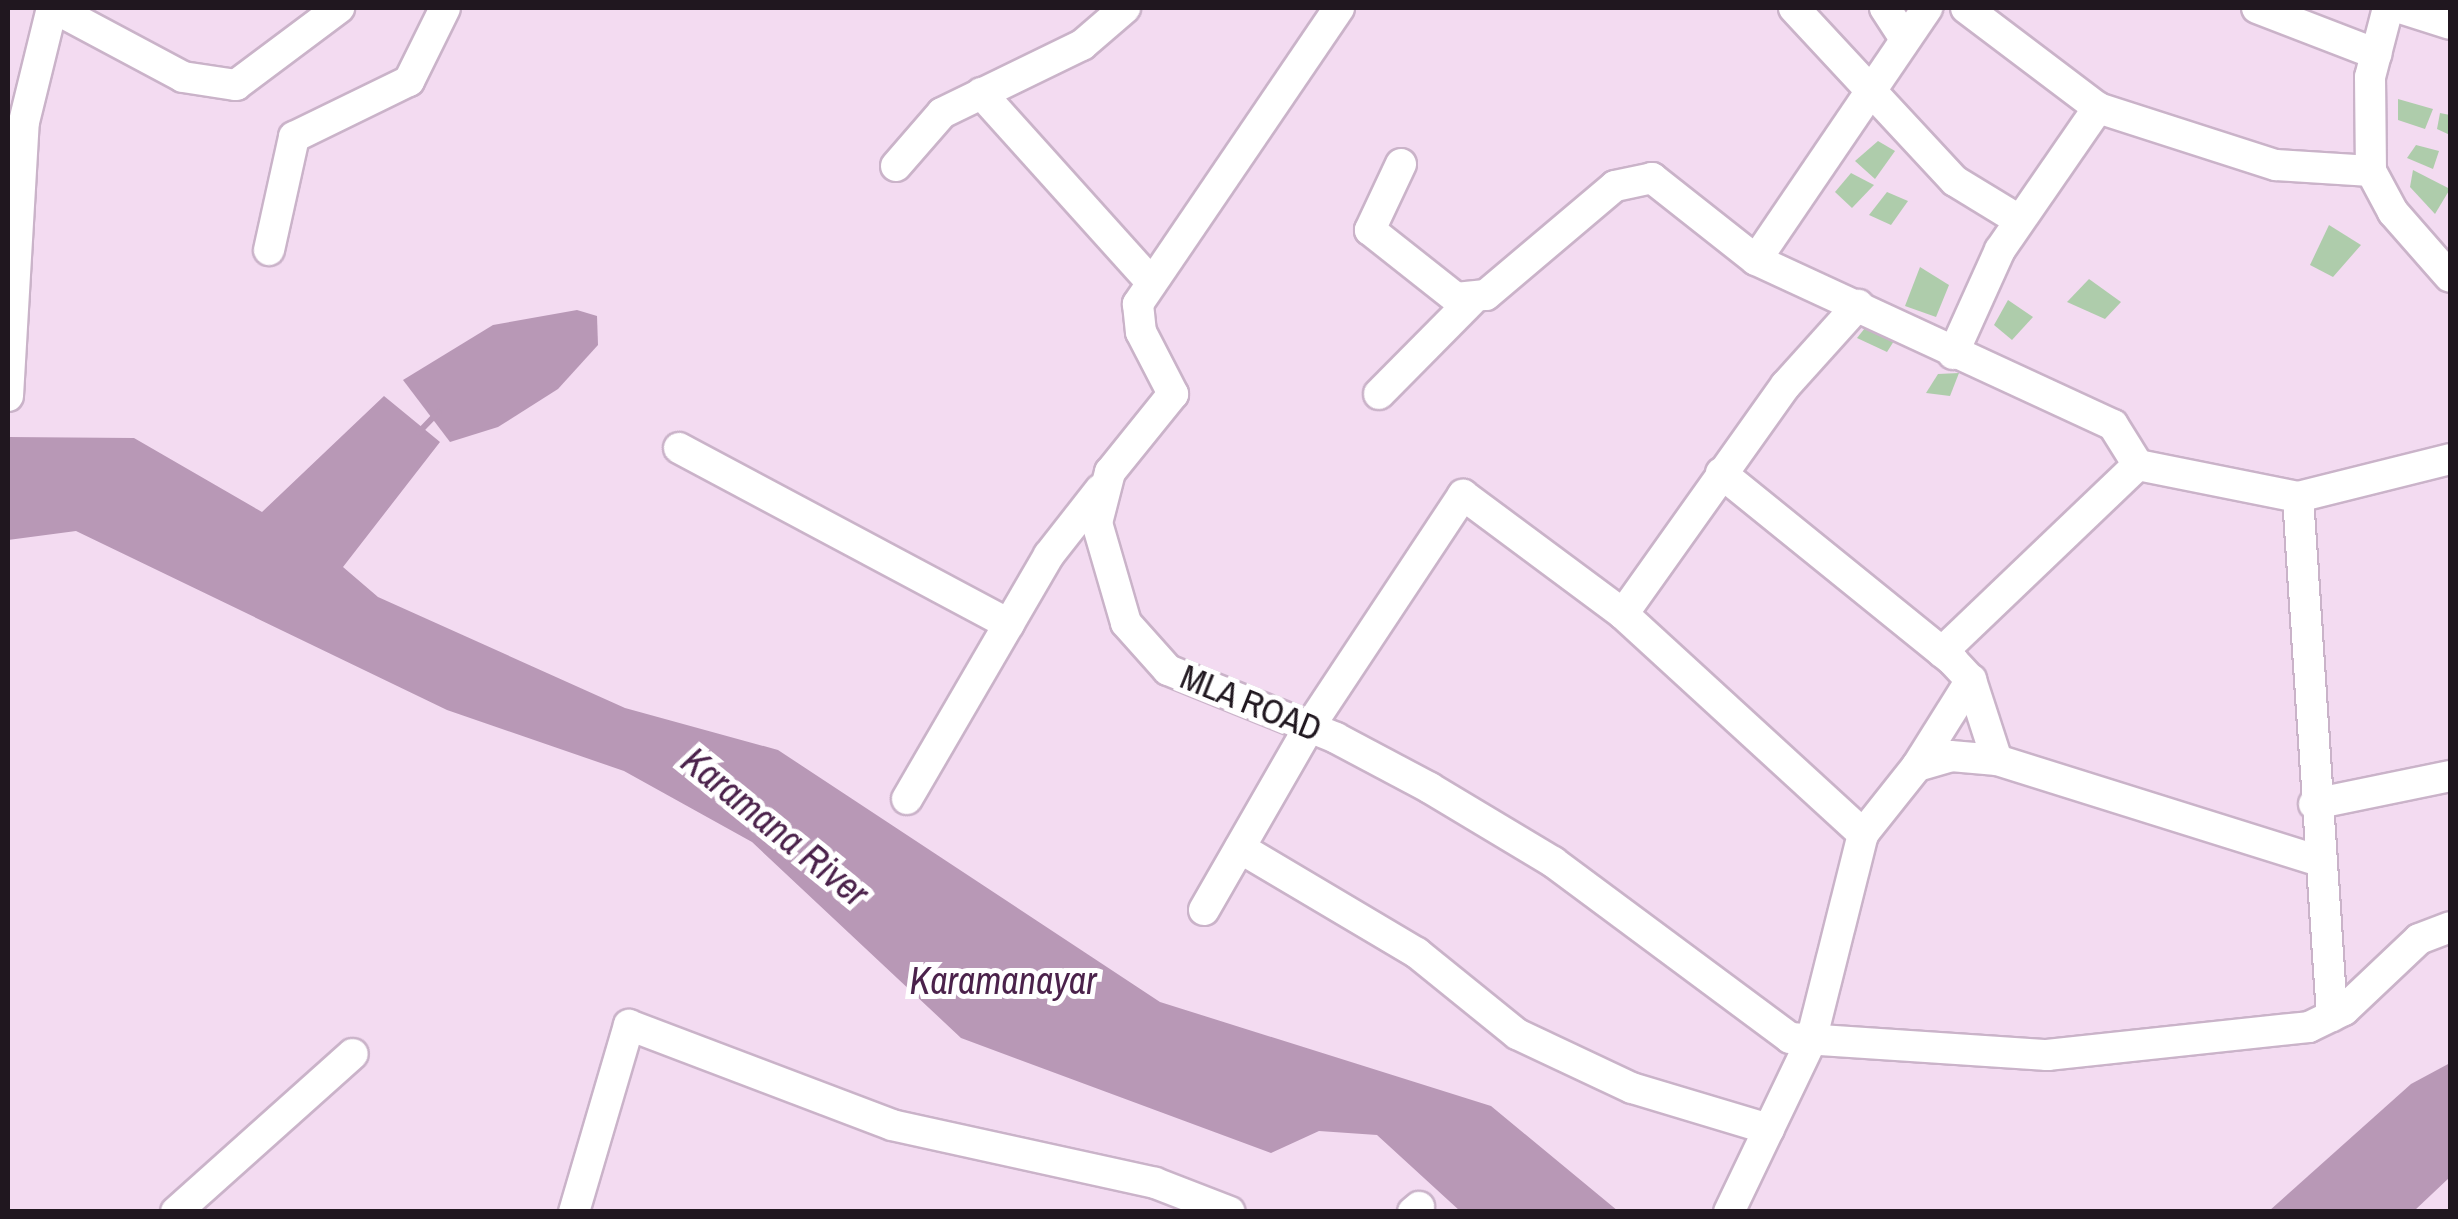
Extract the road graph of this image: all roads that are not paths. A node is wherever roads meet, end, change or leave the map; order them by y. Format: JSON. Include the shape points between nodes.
{"nodes":[{"id":1,"x":53,"y":8,"type":"edge"},
{"id":2,"x":339,"y":8,"type":"edge"},
{"id":3,"x":445,"y":8,"type":"edge"},
{"id":4,"x":1125,"y":8,"type":"edge"},
{"id":5,"x":1794,"y":8,"type":"edge"},
{"id":6,"x":1885,"y":8,"type":"edge"},
{"id":7,"x":1928,"y":8,"type":"edge"},
{"id":8,"x":1966,"y":8,"type":"edge"},
{"id":9,"x":2257,"y":8,"type":"edge"},
{"id":10,"x":2388,"y":8,"type":"edge"},
{"id":11,"x":2400,"y":8,"type":"edge"},
{"id":12,"x":1333,"y":10,"type":"edge"},
{"id":13,"x":2450,"y":24,"type":"edge"},
{"id":14,"x":1905,"y":39,"type":"junction"},
{"id":15,"x":2376,"y":54,"type":"junction"},
{"id":16,"x":982,"y":93,"type":"junction"},
{"id":17,"x":1872,"y":94,"type":"junction"},
{"id":18,"x":2098,"y":108,"type":"junction"},
{"id":19,"x":1400,"y":164,"type":"dead end"},
{"id":20,"x":896,"y":166,"type":"dead end"},
{"id":21,"x":2371,"y":171,"type":"junction"},
{"id":22,"x":2019,"y":220,"type":"junction"},
{"id":23,"x":269,"y":250,"type":"dead end"},
{"id":24,"x":1756,"y":260,"type":"junction"},
{"id":25,"x":2450,"y":277,"type":"edge"},
{"id":26,"x":1150,"y":281,"type":"junction"},
{"id":27,"x":1471,"y":300,"type":"junction"},
{"id":28,"x":1858,"y":305,"type":"junction"},
{"id":29,"x":1953,"y":354,"type":"junction"},
{"id":30,"x":1379,"y":394,"type":"dead end"},
{"id":31,"x":8,"y":396,"type":"edge"},
{"id":32,"x":679,"y":448,"type":"dead end"},
{"id":33,"x":2450,"y":459,"type":"edge"},
{"id":34,"x":2138,"y":464,"type":"junction"},
{"id":35,"x":1721,"y":473,"type":"junction"},
{"id":36,"x":1102,"y":487,"type":"junction"},
{"id":37,"x":2298,"y":497,"type":"junction"},
{"id":38,"x":1623,"y":614,"type":"junction"},
{"id":39,"x":1009,"y":624,"type":"junction"},
{"id":40,"x":1942,"y":652,"type":"junction"},
{"id":41,"x":1970,"y":680,"type":"junction"},
{"id":42,"x":1308,"y":729,"type":"junction"},
{"id":43,"x":1996,"y":760,"type":"junction"},
{"id":44,"x":1916,"y":766,"type":"junction"},
{"id":45,"x":2450,"y":776,"type":"edge"},
{"id":46,"x":907,"y":799,"type":"dead end"},
{"id":47,"x":2314,"y":804,"type":"junction"},
{"id":48,"x":1863,"y":834,"type":"junction"},
{"id":49,"x":1240,"y":848,"type":"junction"},
{"id":50,"x":2319,"y":862,"type":"junction"},
{"id":51,"x":1204,"y":910,"type":"dead end"},
{"id":52,"x":2450,"y":927,"type":"edge"},
{"id":53,"x":2332,"y":1016,"type":"junction"},
{"id":54,"x":1811,"y":1042,"type":"junction"},
{"id":55,"x":353,"y":1054,"type":"dead end"},
{"id":56,"x":1769,"y":1129,"type":"junction"},
{"id":57,"x":1196,"y":1206,"type":"edge"},
{"id":58,"x":176,"y":1212,"type":"edge"},
{"id":59,"x":574,"y":1212,"type":"edge"},
{"id":60,"x":1230,"y":1212,"type":"edge"},
{"id":61,"x":1728,"y":1212,"type":"edge"}],
"edges":[{"from":1,"to":2,"type":"street","via":[[183,77],[236,85]]},
{"from":1,"to":31,"type":"street","via":[[24,122]]},
{"from":3,"to":23,"type":"street","via":[[409,81],[294,137]]},
{"from":4,"to":16,"type":"street","via":[[1082,45]]},
{"from":5,"to":17,"type":"street"},
{"from":6,"to":14,"type":"street"},
{"from":7,"to":14,"type":"street"},
{"from":8,"to":18,"type":"street"},
{"from":9,"to":15,"type":"street"},
{"from":10,"to":15,"type":"street"},
{"from":11,"to":13,"type":"street"},
{"from":12,"to":26,"type":"street"},
{"from":14,"to":17,"type":"street"},
{"from":15,"to":21,"type":"street"},
{"from":16,"to":20,"type":"street","via":[[918,130]]},
{"from":16,"to":26,"type":"street"},
{"from":17,"to":22,"type":"street","via":[[1955,181]]},
{"from":17,"to":24,"type":"street"},
{"from":18,"to":21,"type":"street","via":[[2276,165]]},
{"from":18,"to":22,"type":"street"},
{"from":19,"to":27,"type":"street","via":[[1373,206],[1373,238],[1434,286]]},
{"from":21,"to":25,"type":"street","via":[[2393,212]]},
{"from":22,"to":29,"type":"street"},
{"from":24,"to":27,"type":"street","via":[[1642,176],[1615,186]]},
{"from":24,"to":28,"type":"street"},
{"from":26,"to":36,"type":"street","via":[[1137,318],[1173,394]]},
{"from":27,"to":30,"type":"street"},
{"from":28,"to":29,"type":"street"},
{"from":28,"to":35,"type":"street"},
{"from":29,"to":34,"type":"street","via":[[2114,425]]},
{"from":32,"to":39,"type":"street"},
{"from":33,"to":37,"type":"street"},
{"from":34,"to":37,"type":"street"},
{"from":34,"to":40,"type":"street"},
{"from":35,"to":38,"type":"street"},
{"from":35,"to":40,"type":"street"},
{"from":36,"to":39,"type":"street"},
{"from":36,"to":42,"type":"street","name":"MLA ROAD","via":[[1100,552],[1144,650],[1224,700]]},
{"from":37,"to":47,"type":"street"},
{"from":38,"to":42,"type":"street","via":[[1463,494]]},
{"from":38,"to":48,"type":"street"},
{"from":39,"to":46,"type":"street"},
{"from":40,"to":41,"type":"street"},
{"from":41,"to":43,"type":"street"},
{"from":41,"to":44,"type":"street"},
{"from":42,"to":49,"type":"street"},
{"from":42,"to":54,"type":"street","name":"MLA ROAD","via":[[1553,862],[1761,1019]]},
{"from":43,"to":44,"type":"street","via":[[1951,756]]},
{"from":43,"to":50,"type":"street"},
{"from":44,"to":48,"type":"street"},
{"from":45,"to":47,"type":"street"},
{"from":47,"to":50,"type":"street"},
{"from":48,"to":54,"type":"street"},
{"from":49,"to":51,"type":"street"},
{"from":49,"to":56,"type":"street","via":[[1401,942],[1517,1034],[1632,1088]]},
{"from":50,"to":53,"type":"street"},
{"from":52,"to":53,"type":"street","via":[[2420,939]]},
{"from":53,"to":54,"type":"street","name":"MLA ROAD","via":[[2309,1027],[2047,1056]]},
{"from":54,"to":56,"type":"street"},
{"from":55,"to":58,"type":"street"},
{"from":56,"to":61,"type":"street"},
{"from":57,"to":59,"type":"street","via":[[1155,1183],[892,1124],[629,1026]]},
{"from":57,"to":60,"type":"street"}]}
